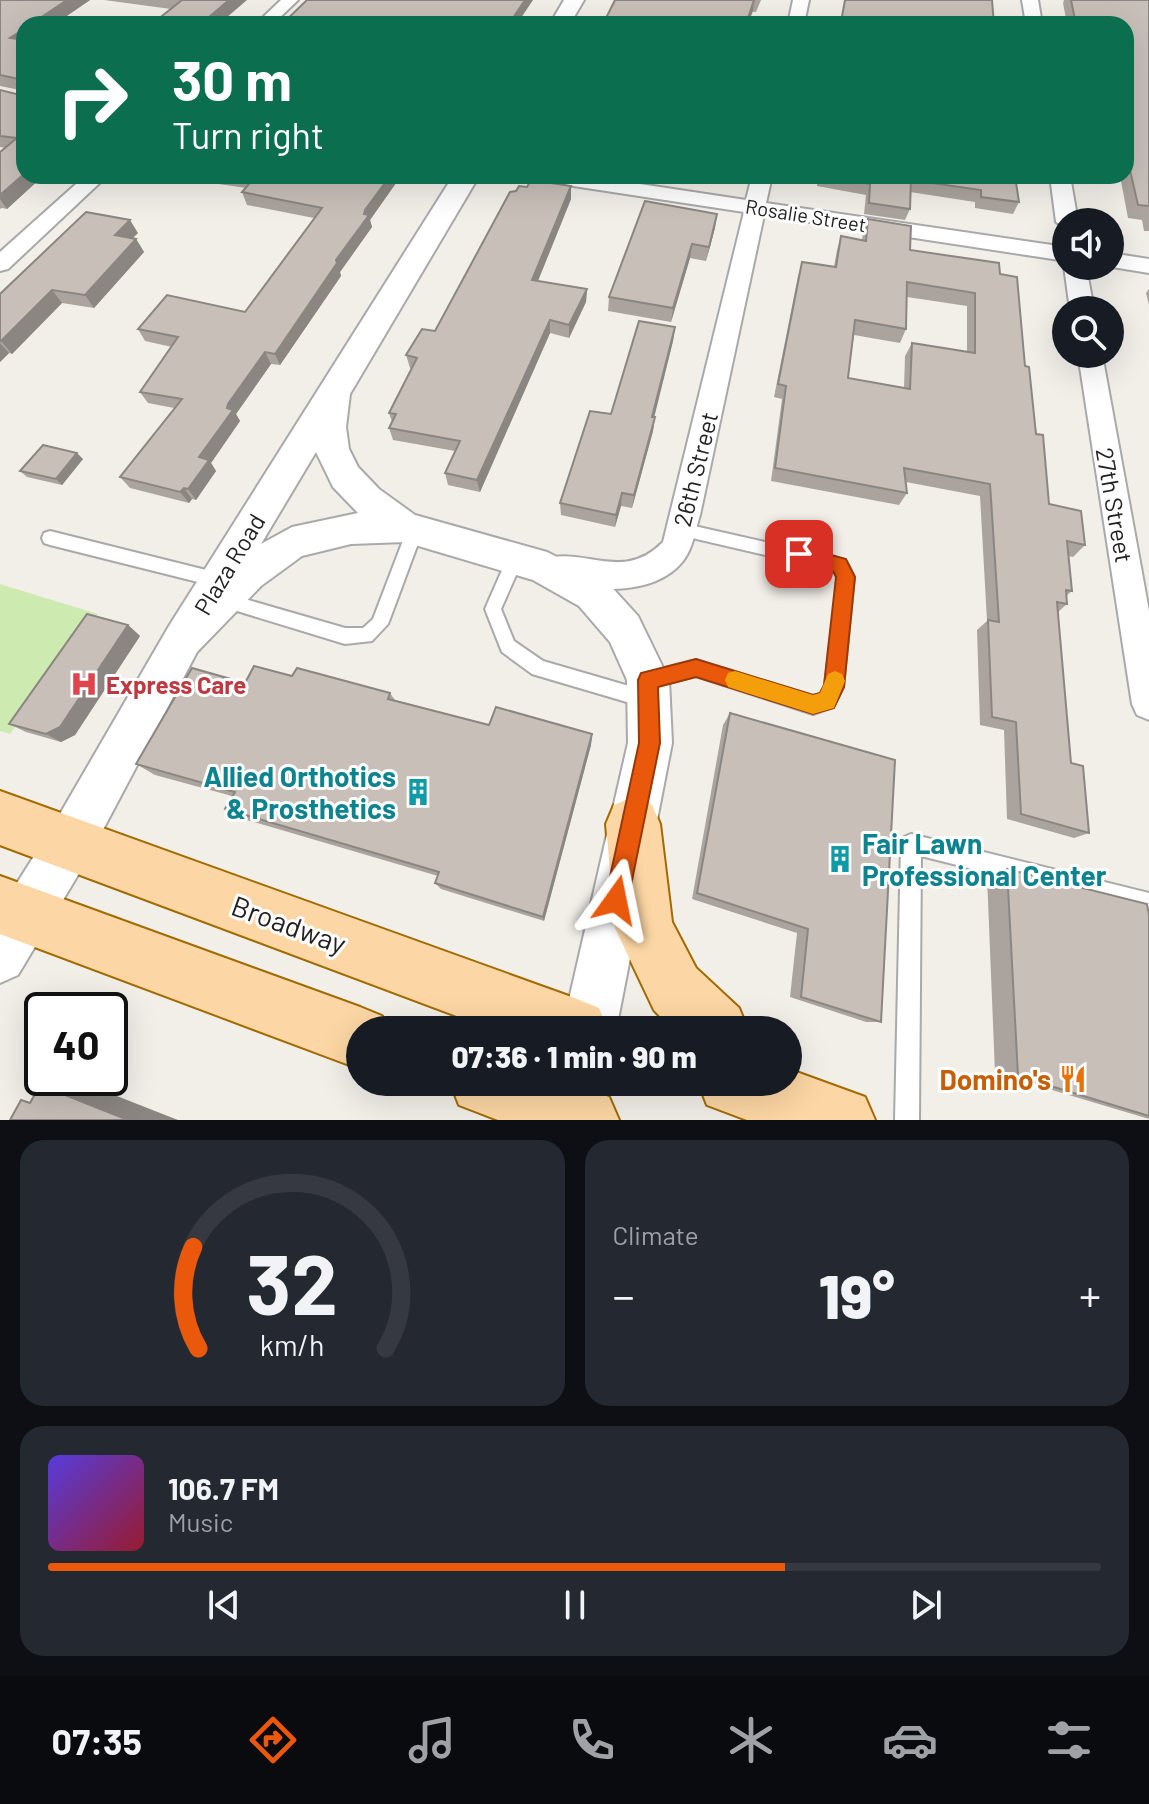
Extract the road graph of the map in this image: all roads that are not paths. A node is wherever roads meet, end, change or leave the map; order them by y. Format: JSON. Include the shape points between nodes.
{"nodes":[{"id":1,"x":290,"y":0,"type":"edge"},
{"id":2,"x":273,"y":16,"type":"edge"},
{"id":3,"x":88,"y":184,"type":"edge"},
{"id":4,"x":461,"y":184,"type":"edge"},
{"id":5,"x":601,"y":184,"type":"edge"},
{"id":6,"x":760,"y":184,"type":"edge"},
{"id":7,"x":1061,"y":184,"type":"edge"},
{"id":8,"x":755,"y":207,"type":"junction"},
{"id":9,"x":1065,"y":208,"type":"edge"},
{"id":10,"x":1052,"y":252,"type":"edge"},
{"id":11,"x":1124,"y":262,"type":"edge"},
{"id":12,"x":0,"y":264,"type":"edge"},
{"id":13,"x":1149,"y":266,"type":"edge"},
{"id":14,"x":1092,"y":368,"type":"edge"},
{"id":15,"x":335,"y":390,"type":"junction"},
{"id":16,"x":410,"y":529,"type":"junction"},
{"id":17,"x":681,"y":529,"type":"junction"},
{"id":18,"x":50,"y":538,"type":"dead end"},
{"id":19,"x":531,"y":562,"type":"junction"},
{"id":20,"x":220,"y":590,"type":"junction"},
{"id":21,"x":648,"y":690,"type":"junction"},
{"id":22,"x":1149,"y":704,"type":"edge"},
{"id":23,"x":0,"y":818,"type":"edge"},
{"id":24,"x":633,"y":824,"type":"junction"},
{"id":25,"x":70,"y":843,"type":"junction"},
{"id":26,"x":1149,"y":903,"type":"edge"},
{"id":27,"x":9,"y":925,"type":"edge"},
{"id":28,"x":539,"y":1016,"type":"edge"},
{"id":29,"x":592,"y":1016,"type":"edge"},
{"id":30,"x":703,"y":1016,"type":"edge"},
{"id":31,"x":346,"y":1033,"type":"edge"},
{"id":32,"x":802,"y":1089,"type":"edge"},
{"id":33,"x":529,"y":1096,"type":"edge"},
{"id":34,"x":771,"y":1096,"type":"edge"},
{"id":35,"x":572,"y":1109,"type":"edge"},
{"id":36,"x":842,"y":1120,"type":"edge"},
{"id":37,"x":853,"y":1120,"type":"edge"},
{"id":38,"x":907,"y":1120,"type":"edge"}],
"edges":[{"from":1,"to":2,"type":"street"},
{"from":3,"to":12,"type":"street"},
{"from":4,"to":15,"type":"street","name":"Plaza Road"},
{"from":5,"to":8,"type":"street","name":"Rosalie Street"},
{"from":6,"to":8,"type":"street","name":"26th Street"},
{"from":7,"to":9,"type":"street"},
{"from":8,"to":10,"type":"street","name":"Rosalie Street"},
{"from":8,"to":17,"type":"street","name":"26th Street"},
{"from":11,"to":13,"type":"street"},
{"from":14,"to":22,"type":"street","name":"27th Street"},
{"from":15,"to":16,"type":"street","via":[[329,433],[338,465],[360,497]]},
{"from":15,"to":20,"type":"street","name":"Plaza Road"},
{"from":16,"to":19,"type":"street"},
{"from":16,"to":20,"type":"street","via":[[351,529],[292,543]]},
{"from":16,"to":20,"type":"lane","via":[[380,624],[366,636],[345,636]]},
{"from":17,"to":19,"type":"street","name":"26th Street","via":[[674,552],[647,572],[607,577]]},
{"from":17,"to":21,"type":"lane","via":[[839,565],[846,577],[834,687],[827,701],[813,705],[696,668]]},
{"from":18,"to":20,"type":"lane"},
{"from":19,"to":21,"type":"street","via":[[593,594],[624,629]]},
{"from":19,"to":21,"type":"lane","via":[[493,609],[508,646],[538,668]]},
{"from":20,"to":25,"type":"street","name":"Plaza Road","via":[[183,639]]},
{"from":21,"to":24,"type":"street","via":[[650,743]]},
{"from":23,"to":25,"type":"main road","name":"Broadway"},
{"from":24,"to":29,"type":"street"},
{"from":24,"to":30,"type":"main road","via":[[644,928],[675,989]]},
{"from":25,"to":27,"type":"street","name":"Plaza Road"},
{"from":25,"to":28,"type":"main road","name":"Broadway"},
{"from":26,"to":38,"type":"lane","via":[[911,844]]},
{"from":27,"to":31,"type":"main road"},
{"from":32,"to":37,"type":"main road"},
{"from":33,"to":35,"type":"main road"},
{"from":34,"to":36,"type":"main road"}]}
